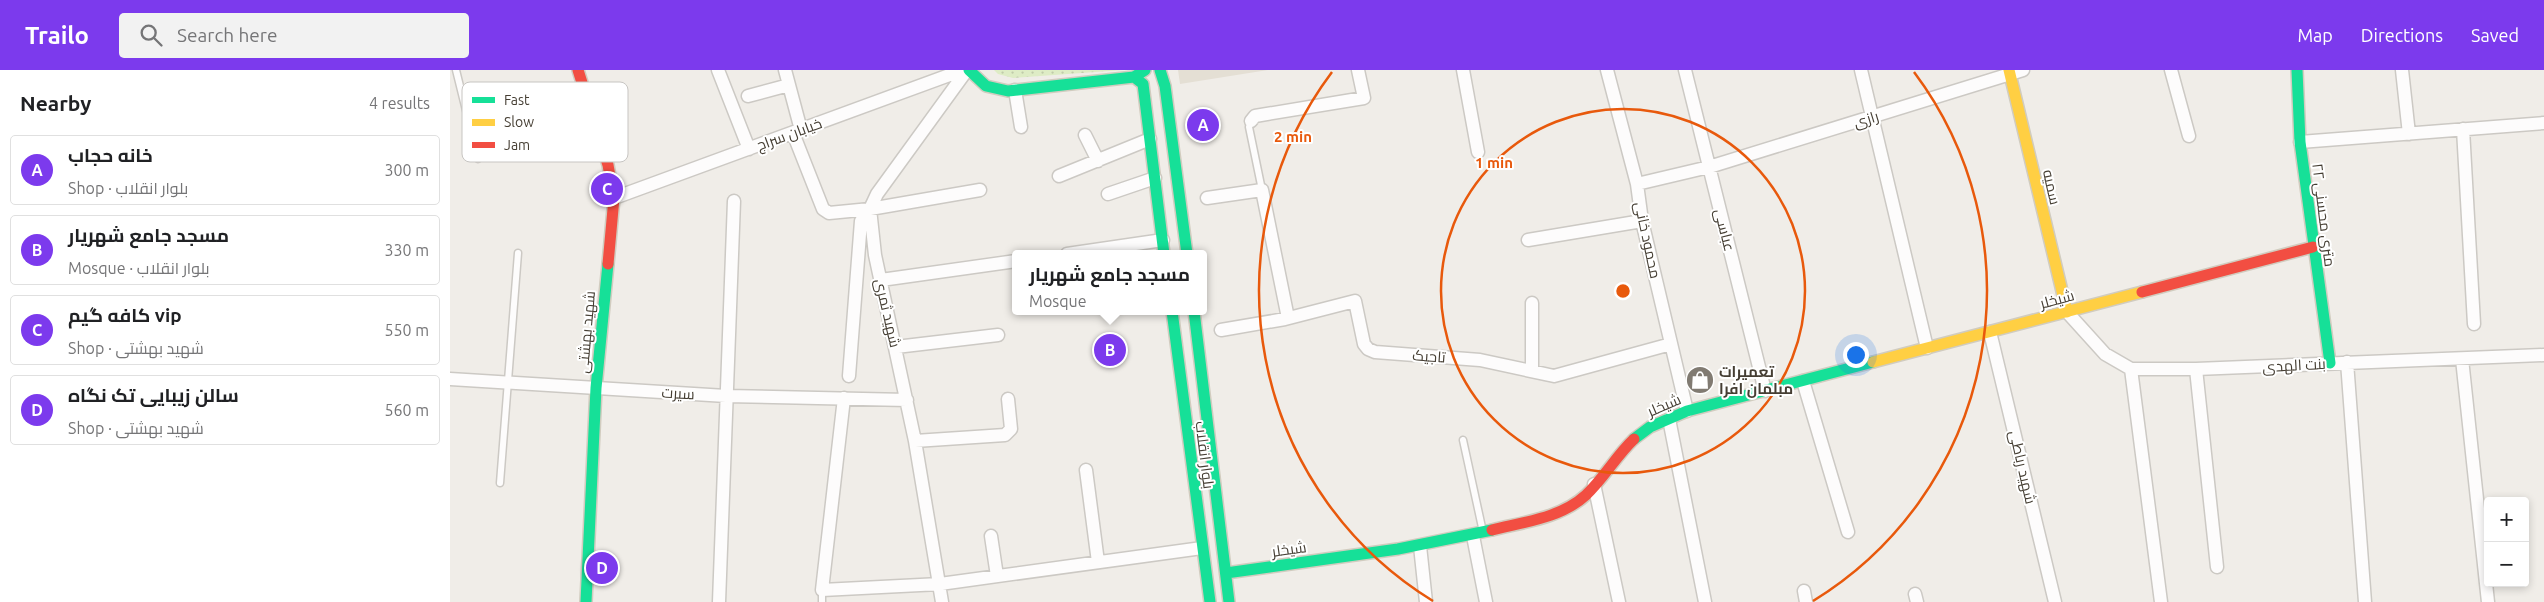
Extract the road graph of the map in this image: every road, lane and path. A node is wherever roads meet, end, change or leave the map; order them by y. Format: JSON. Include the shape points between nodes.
{"nodes":[{"id":1,"x":456,"y":70,"type":"edge"},
{"id":2,"x":578,"y":70,"type":"edge"},
{"id":3,"x":718,"y":70,"type":"edge"},
{"id":4,"x":785,"y":70,"type":"edge"},
{"id":5,"x":966,"y":70,"type":"edge"},
{"id":6,"x":1145,"y":70,"type":"edge"},
{"id":7,"x":1160,"y":70,"type":"edge"},
{"id":8,"x":1358,"y":70,"type":"edge"},
{"id":9,"x":1463,"y":70,"type":"edge"},
{"id":10,"x":1607,"y":70,"type":"edge"},
{"id":11,"x":1685,"y":70,"type":"edge"},
{"id":12,"x":1861,"y":70,"type":"edge"},
{"id":13,"x":2023,"y":70,"type":"edge"},
{"id":14,"x":2171,"y":70,"type":"edge"},
{"id":15,"x":2297,"y":70,"type":"edge"},
{"id":16,"x":2402,"y":70,"type":"edge"},
{"id":17,"x":2009,"y":72,"type":"edge"},
{"id":18,"x":1134,"y":77,"type":"junction"},
{"id":19,"x":582,"y":82,"type":"edge"},
{"id":20,"x":789,"y":84,"type":"junction"},
{"id":21,"x":1015,"y":90,"type":"junction"},
{"id":22,"x":462,"y":94,"type":"edge"},
{"id":23,"x":748,"y":96,"type":"dead end"},
{"id":24,"x":1873,"y":117,"type":"junction"},
{"id":25,"x":1250,"y":120,"type":"joint"},
{"id":26,"x":2544,"y":123,"type":"edge"},
{"id":27,"x":1020,"y":127,"type":"dead end"},
{"id":28,"x":2462,"y":130,"type":"junction"},
{"id":29,"x":797,"y":131,"type":"junction"},
{"id":30,"x":2409,"y":134,"type":"junction"},
{"id":31,"x":1085,"y":135,"type":"dead end"},
{"id":32,"x":2189,"y":136,"type":"dead end"},
{"id":33,"x":1150,"y":139,"type":"junction"},
{"id":34,"x":2300,"y":142,"type":"junction"},
{"id":35,"x":749,"y":149,"type":"junction"},
{"id":36,"x":1478,"y":152,"type":"dead end"},
{"id":37,"x":1098,"y":160,"type":"junction"},
{"id":38,"x":607,"y":162,"type":"edge"},
{"id":39,"x":1710,"y":167,"type":"junction"},
{"id":40,"x":1059,"y":176,"type":"dead end"},
{"id":41,"x":1155,"y":178,"type":"junction"},
{"id":42,"x":1637,"y":184,"type":"junction"},
{"id":43,"x":980,"y":190,"type":"dead end"},
{"id":44,"x":1262,"y":190,"type":"junction"},
{"id":45,"x":1108,"y":194,"type":"dead end"},
{"id":46,"x":614,"y":198,"type":"junction"},
{"id":47,"x":1207,"y":198,"type":"dead end"},
{"id":48,"x":734,"y":201,"type":"dead end"},
{"id":49,"x":870,"y":209,"type":"junction"},
{"id":50,"x":1642,"y":221,"type":"junction"},
{"id":51,"x":1163,"y":240,"type":"junction"},
{"id":52,"x":1528,"y":240,"type":"dead end"},
{"id":53,"x":2313,"y":247,"type":"junction"},
{"id":54,"x":1094,"y":250,"type":"edge"},
{"id":55,"x":1164,"y":250,"type":"edge"},
{"id":56,"x":1186,"y":250,"type":"edge"},
{"id":57,"x":518,"y":253,"type":"dead end"},
{"id":58,"x":1012,"y":262,"type":"edge"},
{"id":59,"x":881,"y":280,"type":"junction"},
{"id":60,"x":1532,"y":303,"type":"dead end"},
{"id":61,"x":2067,"y":312,"type":"junction"},
{"id":62,"x":1172,"y":315,"type":"edge"},
{"id":63,"x":1194,"y":315,"type":"edge"},
{"id":64,"x":1288,"y":318,"type":"junction"},
{"id":65,"x":2474,"y":324,"type":"dead end"},
{"id":66,"x":1221,"y":330,"type":"dead end"},
{"id":67,"x":1990,"y":332,"type":"junction"},
{"id":68,"x":998,"y":335,"type":"dead end"},
{"id":69,"x":1671,"y":344,"type":"junction"},
{"id":70,"x":896,"y":347,"type":"junction"},
{"id":71,"x":1927,"y":348,"type":"junction"},
{"id":72,"x":2544,"y":355,"type":"edge"},
{"id":73,"x":2462,"y":359,"type":"junction"},
{"id":74,"x":2347,"y":362,"type":"junction"},
{"id":75,"x":2330,"y":363,"type":"junction"},
{"id":76,"x":2131,"y":369,"type":"junction"},
{"id":77,"x":2196,"y":370,"type":"junction"},
{"id":78,"x":1532,"y":371,"type":"junction"},
{"id":79,"x":848,"y":376,"type":"dead end"},
{"id":80,"x":1202,"y":378,"type":"junction"},
{"id":81,"x":450,"y":379,"type":"edge"},
{"id":82,"x":1803,"y":380,"type":"junction"},
{"id":83,"x":1180,"y":382,"type":"junction"},
{"id":84,"x":507,"y":383,"type":"junction"},
{"id":85,"x":596,"y":388,"type":"junction"},
{"id":86,"x":1765,"y":391,"type":"junction"},
{"id":87,"x":726,"y":396,"type":"junction"},
{"id":88,"x":844,"y":398,"type":"junction"},
{"id":89,"x":1008,"y":399,"type":"dead end"},
{"id":90,"x":907,"y":400,"type":"junction"},
{"id":91,"x":1688,"y":411,"type":"junction"},
{"id":92,"x":1669,"y":419,"type":"junction"},
{"id":93,"x":1463,"y":440,"type":"dead end"},
{"id":94,"x":915,"y":441,"type":"junction"},
{"id":95,"x":1086,"y":470,"type":"dead end"},
{"id":96,"x":500,"y":483,"type":"dead end"},
{"id":97,"x":1594,"y":484,"type":"junction"},
{"id":98,"x":1848,"y":532,"type":"dead end"},
{"id":99,"x":1478,"y":534,"type":"junction"},
{"id":100,"x":991,"y":536,"type":"dead end"},
{"id":101,"x":1420,"y":546,"type":"junction"},
{"id":102,"x":1202,"y":548,"type":"junction"},
{"id":103,"x":1098,"y":562,"type":"junction"},
{"id":104,"x":2217,"y":567,"type":"dead end"},
{"id":105,"x":1226,"y":573,"type":"junction"},
{"id":106,"x":997,"y":576,"type":"junction"},
{"id":107,"x":940,"y":584,"type":"junction"},
{"id":108,"x":822,"y":596,"type":"edge"},
{"id":109,"x":586,"y":602,"type":"edge"},
{"id":110,"x":719,"y":602,"type":"edge"},
{"id":111,"x":942,"y":602,"type":"edge"},
{"id":112,"x":1210,"y":602,"type":"edge"},
{"id":113,"x":1229,"y":602,"type":"edge"},
{"id":114,"x":1426,"y":602,"type":"edge"},
{"id":115,"x":1486,"y":602,"type":"edge"},
{"id":116,"x":1619,"y":602,"type":"edge"},
{"id":117,"x":1706,"y":602,"type":"edge"},
{"id":118,"x":2055,"y":602,"type":"edge"},
{"id":119,"x":2161,"y":602,"type":"edge"},
{"id":120,"x":2365,"y":602,"type":"edge"},
{"id":121,"x":2488,"y":602,"type":"edge"}],
"edges":[{"from":1,"to":22,"type":"lane"},
{"from":2,"to":19,"type":"street","name":"شهید بهشتی"},
{"from":3,"to":35,"type":"street"},
{"from":4,"to":20,"type":"street"},
{"from":5,"to":21,"type":"street","via":[[983,86],[994,90]]},
{"from":5,"to":29,"type":"street","name":"خیابان سراج"},
{"from":5,"to":49,"type":"street","via":[[877,194]]},
{"from":6,"to":18,"type":"street"},
{"from":7,"to":56,"type":"street"},
{"from":8,"to":25,"type":"street","via":[[1364,98],[1255,116]]},
{"from":9,"to":36,"type":"street"},
{"from":10,"to":42,"type":"street","name":"محمود خانی"},
{"from":11,"to":39,"type":"street","name":"عباسی"},
{"from":12,"to":24,"type":"street"},
{"from":13,"to":17,"type":"street","name":"رازی"},
{"from":14,"to":32,"type":"street"},
{"from":15,"to":34,"type":"street","name":"۲۲ متری محسنی"},
{"from":16,"to":30,"type":"street"},
{"from":17,"to":24,"type":"street","name":"رازی"},
{"from":17,"to":61,"type":"street","name":"سمیه"},
{"from":18,"to":21,"type":"street"},
{"from":18,"to":33,"type":"street","via":[[1143,84]]},
{"from":20,"to":23,"type":"street"},
{"from":20,"to":29,"type":"street"},
{"from":21,"to":27,"type":"street"},
{"from":24,"to":39,"type":"street","name":"رازی"},
{"from":24,"to":71,"type":"street"},
{"from":25,"to":44,"type":"lane"},
{"from":26,"to":28,"type":"street"},
{"from":28,"to":30,"type":"street"},
{"from":28,"to":65,"type":"street"},
{"from":29,"to":35,"type":"street","name":"خیابان سراج"},
{"from":29,"to":49,"type":"street","via":[[823,209],[829,214]]},
{"from":30,"to":34,"type":"street"},
{"from":31,"to":37,"type":"street"},
{"from":33,"to":37,"type":"street"},
{"from":33,"to":41,"type":"street"},
{"from":34,"to":53,"type":"street","name":"۲۲ متری محسنی"},
{"from":35,"to":46,"type":"street","name":"خیابان سراج"},
{"from":37,"to":40,"type":"street"},
{"from":38,"to":46,"type":"street","name":"شهید بهشتی"},
{"from":39,"to":42,"type":"street","name":"رازی"},
{"from":39,"to":86,"type":"street","name":"عباسی"},
{"from":41,"to":45,"type":"street"},
{"from":41,"to":51,"type":"street"},
{"from":42,"to":50,"type":"street","name":"محمود خانی"},
{"from":43,"to":49,"type":"street"},
{"from":44,"to":47,"type":"street"},
{"from":44,"to":64,"type":"street"},
{"from":46,"to":85,"type":"street","name":"شهید بهشتی"},
{"from":48,"to":87,"type":"street"},
{"from":49,"to":59,"type":"street","name":"شهید ثمری"},
{"from":49,"to":79,"type":"street","via":[[861,221]]},
{"from":50,"to":52,"type":"street"},
{"from":50,"to":69,"type":"street","name":"محمود خانی"},
{"from":51,"to":54,"type":"street"},
{"from":51,"to":55,"type":"street"},
{"from":53,"to":61,"type":"street","name":"شیخلر"},
{"from":53,"to":75,"type":"street","name":"۲۲ متری محسنی"},
{"from":57,"to":84,"type":"lane"},
{"from":58,"to":59,"type":"street"},
{"from":59,"to":70,"type":"street","name":"شهید ثمری"},
{"from":60,"to":78,"type":"street"},
{"from":61,"to":67,"type":"street","name":"شیخلر"},
{"from":61,"to":76,"type":"street","name":"بنت الهدی","via":[[2105,354]]},
{"from":62,"to":83,"type":"street","name":"بلوار انقلاب"},
{"from":63,"to":80,"type":"street","name":"بلوار انقلاب"},
{"from":64,"to":66,"type":"street","name":"تاجیک"},
{"from":64,"to":78,"type":"street","name":"تاجیک","via":[[1355,301],[1364,344],[1375,352],[1473,359]]},
{"from":67,"to":71,"type":"street","name":"شیخلر"},
{"from":67,"to":118,"type":"street","name":"شهید رباطی"},
{"from":68,"to":70,"type":"street"},
{"from":69,"to":78,"type":"street","name":"تاجیک","via":[[1554,376]]},
{"from":69,"to":91,"type":"street","name":"محمود خانی"},
{"from":70,"to":90,"type":"street","name":"شهید ثمری"},
{"from":71,"to":82,"type":"street","name":"شیخلر"},
{"from":72,"to":73,"type":"street","name":"بنت الهدی"},
{"from":73,"to":74,"type":"street","name":"بنت الهدی"},
{"from":73,"to":121,"type":"street"},
{"from":74,"to":75,"type":"street","name":"بنت الهدی"},
{"from":74,"to":120,"type":"street"},
{"from":75,"to":77,"type":"street","name":"بنت الهدی"},
{"from":76,"to":77,"type":"street","name":"بنت الهدی"},
{"from":76,"to":119,"type":"street"},
{"from":77,"to":104,"type":"street"},
{"from":80,"to":83,"type":"street"},
{"from":80,"to":105,"type":"street","name":"بلوار انقلاب"},
{"from":81,"to":84,"type":"street","name":"سیرت"},
{"from":82,"to":86,"type":"street","name":"شیخلر"},
{"from":82,"to":98,"type":"street"},
{"from":83,"to":102,"type":"street","name":"بلوار انقلاب"},
{"from":84,"to":85,"type":"street","name":"سیرت"},
{"from":84,"to":96,"type":"lane"},
{"from":85,"to":87,"type":"street","name":"سیرت"},
{"from":85,"to":109,"type":"street","name":"شهید بهشتی"},
{"from":86,"to":91,"type":"street","name":"شیخلر"},
{"from":87,"to":88,"type":"street","name":"سیرت"},
{"from":87,"to":110,"type":"street"},
{"from":88,"to":90,"type":"street","name":"سیرت"},
{"from":88,"to":108,"type":"street"},
{"from":89,"to":94,"type":"street","via":[[1011,430],[1005,435]]},
{"from":90,"to":94,"type":"street","name":"شهید ثمری"},
{"from":91,"to":92,"type":"street","name":"شیخلر"},
{"from":92,"to":97,"type":"street","name":"شیخلر","via":[[1648,428],[1632,440]]},
{"from":92,"to":117,"type":"street"},
{"from":93,"to":99,"type":"lane"},
{"from":94,"to":107,"type":"street","name":"شهید ثمری"},
{"from":95,"to":103,"type":"street"},
{"from":97,"to":99,"type":"street","name":"شیخلر","via":[[1570,507]]},
{"from":97,"to":116,"type":"street"},
{"from":99,"to":101,"type":"street","name":"شیخلر"},
{"from":99,"to":115,"type":"street"},
{"from":100,"to":106,"type":"street"},
{"from":101,"to":105,"type":"street","name":"شیخلر"},
{"from":101,"to":114,"type":"street"},
{"from":102,"to":103,"type":"street"},
{"from":102,"to":112,"type":"street","name":"بلوار انقلاب"},
{"from":103,"to":106,"type":"street"},
{"from":105,"to":113,"type":"street","name":"بلوار انقلاب"},
{"from":106,"to":107,"type":"street"},
{"from":107,"to":108,"type":"street"},
{"from":107,"to":111,"type":"street","name":"شهید ثمری"}]}
